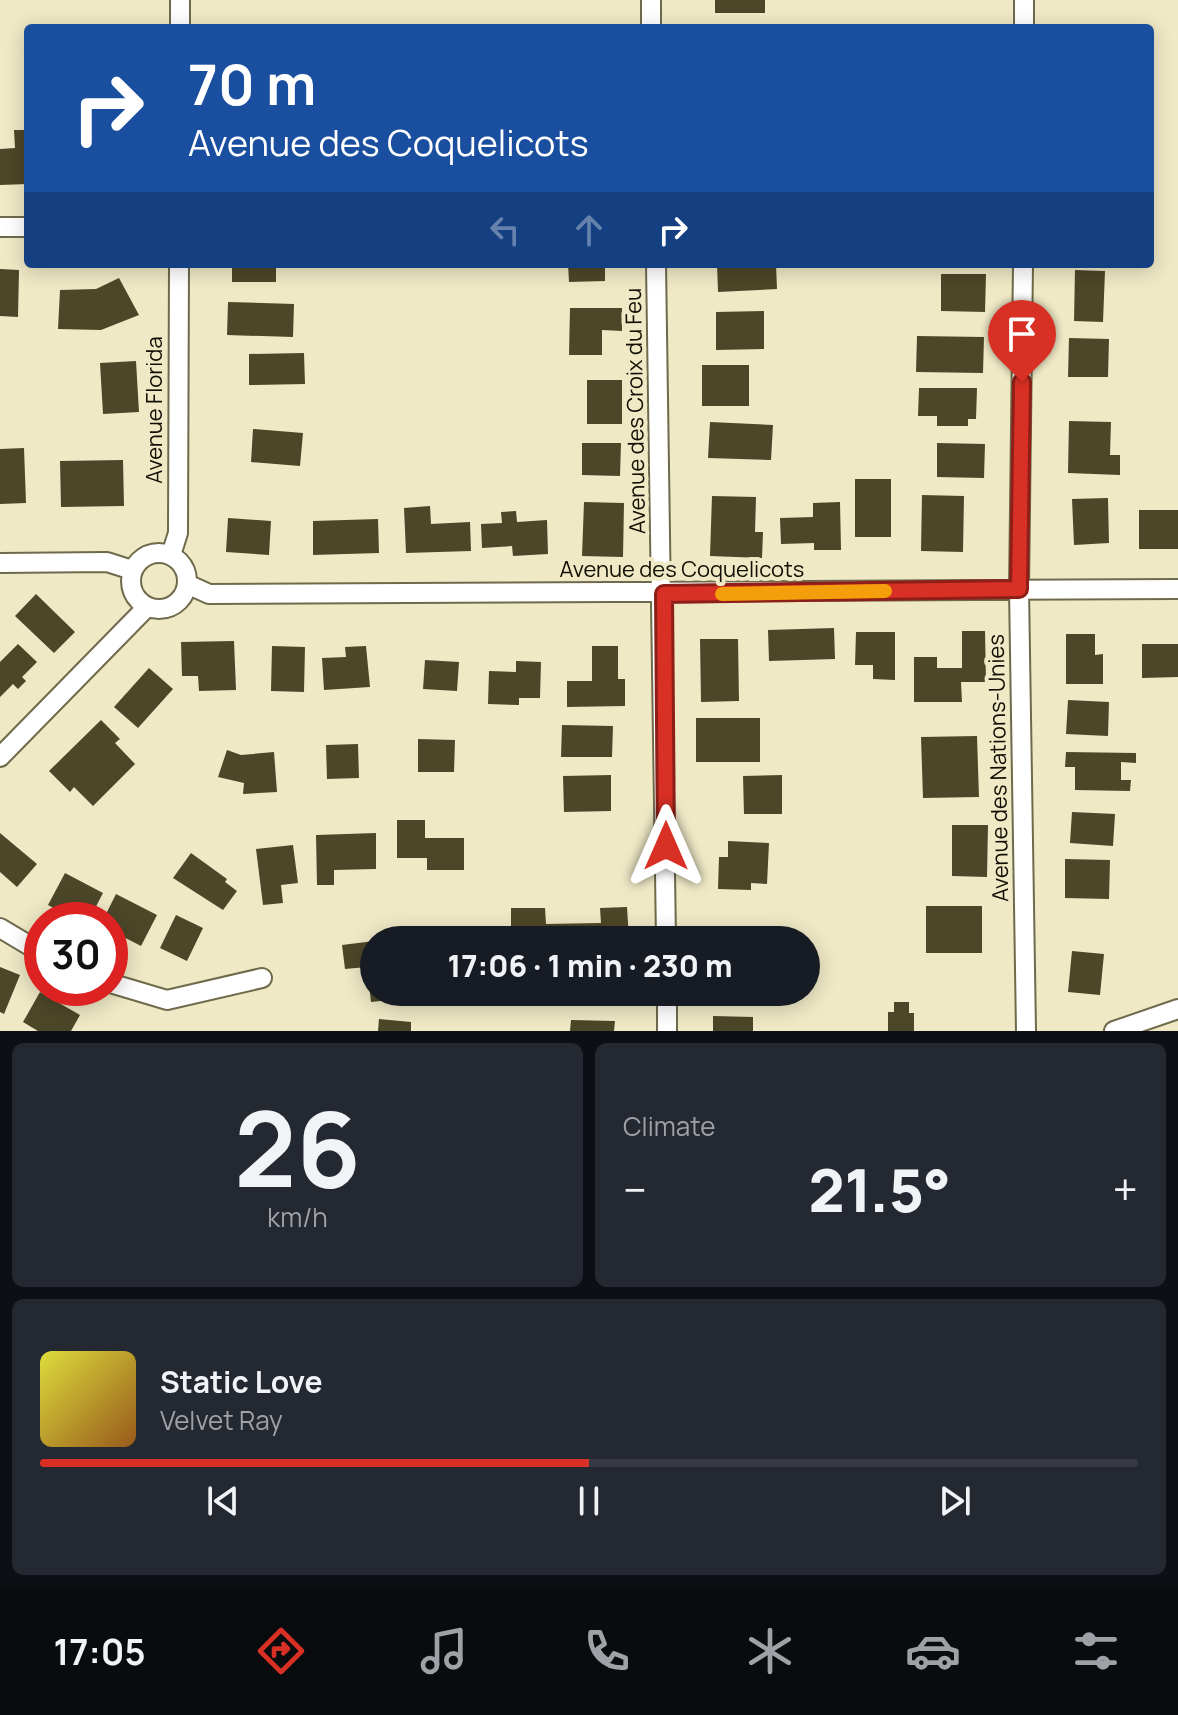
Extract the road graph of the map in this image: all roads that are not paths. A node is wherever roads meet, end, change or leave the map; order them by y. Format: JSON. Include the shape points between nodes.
{"nodes":[{"id":1,"x":180,"y":0,"type":"edge"},
{"id":2,"x":651,"y":0,"type":"edge"},
{"id":3,"x":1024,"y":0,"type":"edge"},
{"id":4,"x":180,"y":24,"type":"edge"},
{"id":5,"x":651,"y":24,"type":"edge"},
{"id":6,"x":1024,"y":24,"type":"edge"},
{"id":7,"x":0,"y":227,"type":"edge"},
{"id":8,"x":24,"y":227,"type":"edge"},
{"id":9,"x":179,"y":268,"type":"edge"},
{"id":10,"x":656,"y":268,"type":"edge"},
{"id":11,"x":1023,"y":268,"type":"edge"},
{"id":12,"x":171,"y":555,"type":"junction"},
{"id":13,"x":0,"y":563,"type":"edge"},
{"id":14,"x":132,"y":570,"type":"junction"},
{"id":15,"x":187,"y":584,"type":"junction"},
{"id":16,"x":1019,"y":589,"type":"junction"},
{"id":17,"x":1178,"y":589,"type":"edge"},
{"id":18,"x":664,"y":594,"type":"junction"},
{"id":19,"x":147,"y":607,"type":"junction"},
{"id":20,"x":0,"y":757,"type":"edge"},
{"id":21,"x":666,"y":926,"type":"edge"},
{"id":22,"x":0,"y":928,"type":"edge"},
{"id":23,"x":24,"y":942,"type":"edge"},
{"id":24,"x":262,"y":978,"type":"dead end"},
{"id":25,"x":128,"y":988,"type":"edge"},
{"id":26,"x":667,"y":1006,"type":"edge"},
{"id":27,"x":1178,"y":1009,"type":"edge"},
{"id":28,"x":667,"y":1031,"type":"edge"},
{"id":29,"x":1026,"y":1031,"type":"edge"},
{"id":30,"x":1114,"y":1031,"type":"edge"}],
"edges":[{"from":1,"to":4,"type":"street"},
{"from":2,"to":5,"type":"street"},
{"from":3,"to":6,"type":"street"},
{"from":7,"to":8,"type":"street"},
{"from":9,"to":12,"type":"street","name":"Avenue Florida","via":[[178,533]]},
{"from":10,"to":18,"type":"street","name":"Avenue des Croix du Feu"},
{"from":11,"to":16,"type":"street","name":"Avenue des Nations-Unies"},
{"from":12,"to":14,"type":"street","via":[[156,552]]},
{"from":12,"to":15,"type":"street","via":[[186,572]]},
{"from":13,"to":14,"type":"street","via":[[107,562]]},
{"from":14,"to":19,"type":"street","via":[[135,598]]},
{"from":15,"to":18,"type":"street","name":"Avenue des Coquelicots","via":[[209,594]]},
{"from":15,"to":19,"type":"street","via":[[173,606]]},
{"from":16,"to":17,"type":"street","name":"Avenue des Coquelicots"},
{"from":16,"to":18,"type":"street","name":"Avenue des Coquelicots"},
{"from":16,"to":29,"type":"street","name":"Avenue des Nations-Unies"},
{"from":18,"to":21,"type":"street","name":"Avenue des Croix du Feu"},
{"from":19,"to":20,"type":"street"},
{"from":22,"to":23,"type":"street"},
{"from":24,"to":25,"type":"street","via":[[167,1000]]},
{"from":26,"to":28,"type":"street"},
{"from":27,"to":30,"type":"street"}]}
